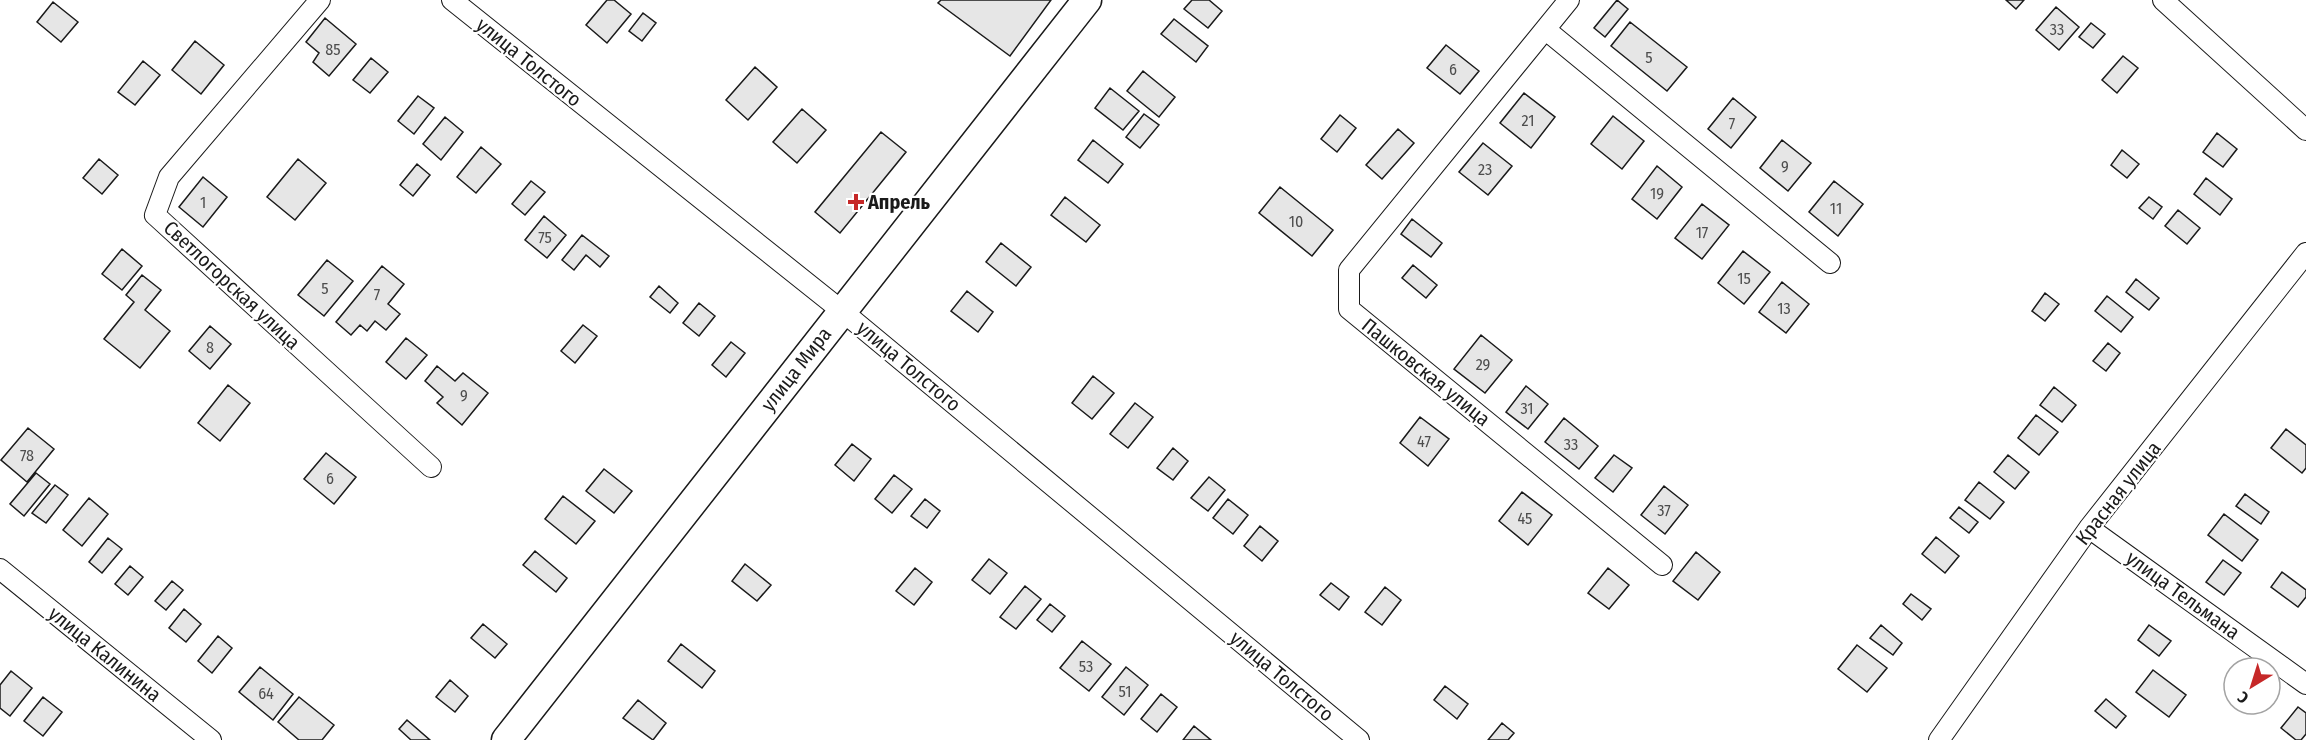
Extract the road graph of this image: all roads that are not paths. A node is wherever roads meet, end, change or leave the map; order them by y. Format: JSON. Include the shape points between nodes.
{"nodes":[{"id":1,"x":320,"y":0,"type":"edge"},
{"id":2,"x":452,"y":0,"type":"edge"},
{"id":3,"x":1087,"y":0,"type":"edge"},
{"id":4,"x":1569,"y":0,"type":"edge"},
{"id":5,"x":2163,"y":0,"type":"edge"},
{"id":6,"x":1546,"y":30,"type":"junction"},
{"id":7,"x":2306,"y":130,"type":"edge"},
{"id":8,"x":2306,"y":253,"type":"edge"},
{"id":9,"x":1830,"y":263,"type":"dead end"},
{"id":10,"x":842,"y":311,"type":"junction"},
{"id":11,"x":430,"y":467,"type":"dead end"},
{"id":12,"x":2090,"y":528,"type":"junction"},
{"id":13,"x":1662,"y":565,"type":"dead end"},
{"id":14,"x":0,"y":569,"type":"edge"},
{"id":15,"x":2306,"y":684,"type":"edge"},
{"id":16,"x":211,"y":740,"type":"edge"},
{"id":17,"x":506,"y":740,"type":"edge"},
{"id":18,"x":1359,"y":740,"type":"edge"},
{"id":19,"x":1940,"y":740,"type":"edge"}],
"edges":[{"from":1,"to":11,"type":"street","name":"Светлогорская улица","via":[[169,177],[155,215]]},
{"from":2,"to":10,"type":"street","name":"улица Толстого"},
{"from":3,"to":10,"type":"main road","name":"улица Мира"},
{"from":4,"to":6,"type":"street","name":"Пашковская улица"},
{"from":5,"to":7,"type":"street"},
{"from":6,"to":9,"type":"street"},
{"from":6,"to":13,"type":"street","name":"Пашковская улица","via":[[1349,270],[1349,309]]},
{"from":8,"to":12,"type":"street","name":"Красная улица"},
{"from":10,"to":17,"type":"main road","name":"улица Мира"},
{"from":10,"to":18,"type":"street","name":"улица Толстого"},
{"from":12,"to":15,"type":"street","name":"улица Тельмана"},
{"from":12,"to":19,"type":"street","name":"Красная улица"},
{"from":14,"to":16,"type":"street","name":"улица Калинина"}]}
